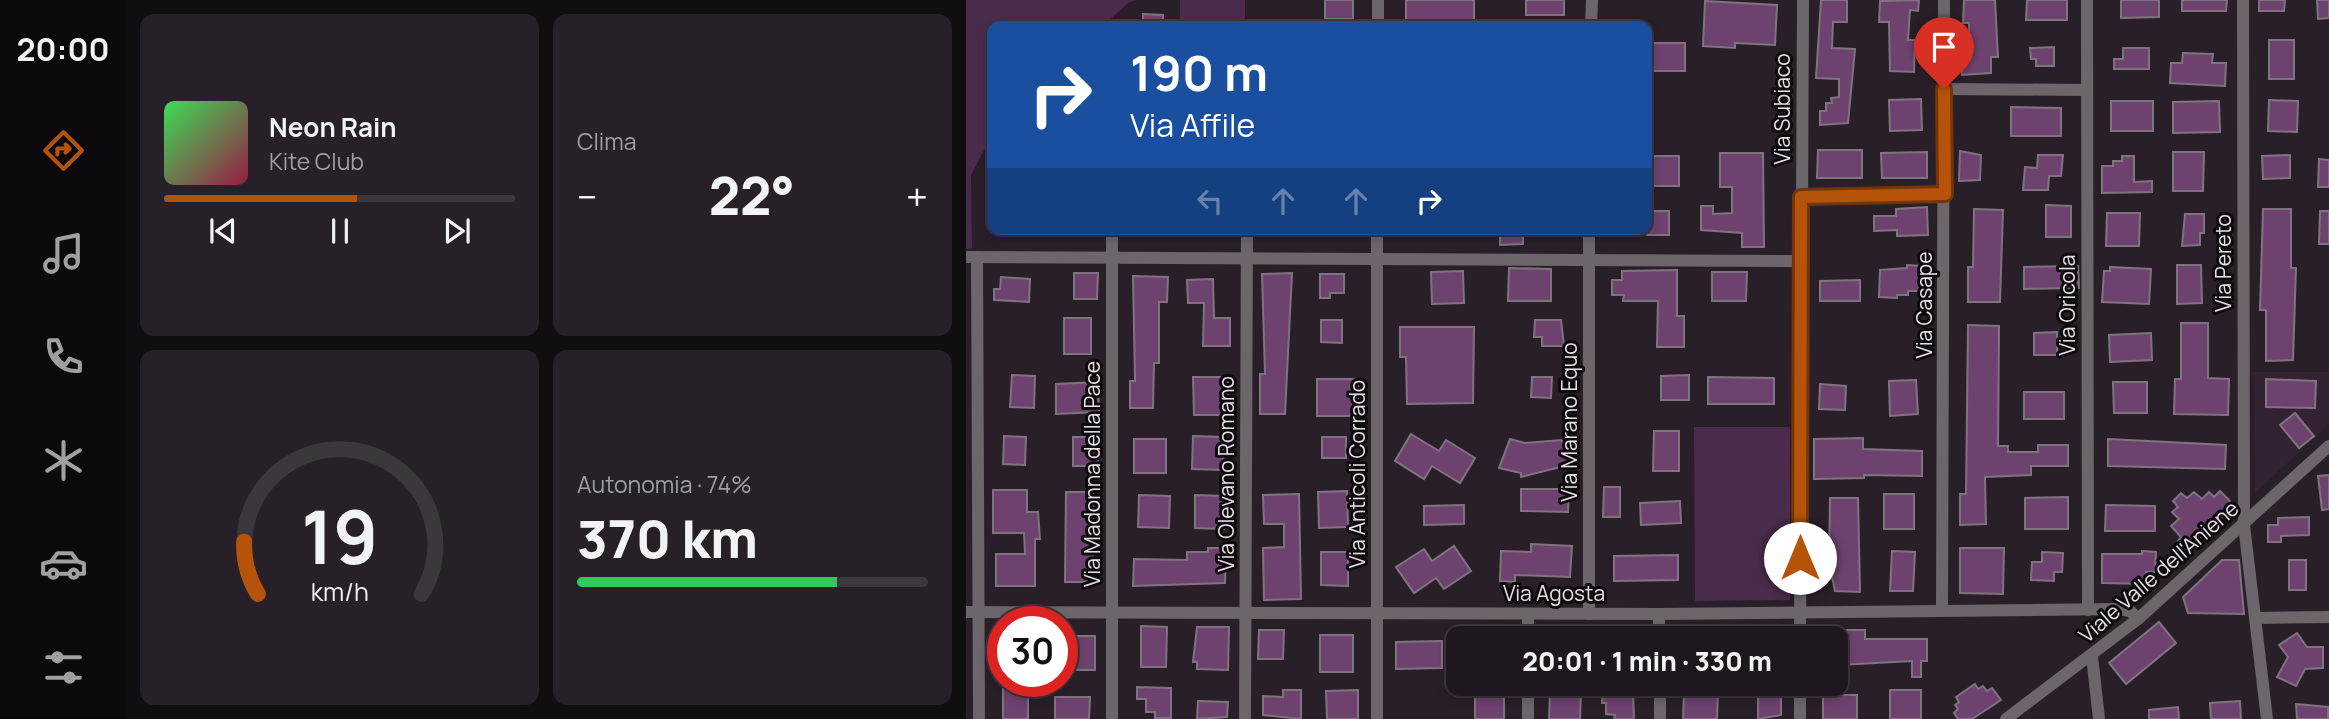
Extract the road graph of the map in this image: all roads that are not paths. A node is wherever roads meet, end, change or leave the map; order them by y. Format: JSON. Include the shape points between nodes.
{"nodes":[{"id":1,"x":1378,"y":0,"type":"edge"},
{"id":2,"x":1592,"y":0,"type":"edge"},
{"id":3,"x":1803,"y":0,"type":"edge"},
{"id":4,"x":1944,"y":0,"type":"edge"},
{"id":5,"x":2087,"y":0,"type":"edge"},
{"id":6,"x":2243,"y":0,"type":"edge"},
{"id":7,"x":1378,"y":21,"type":"edge"},
{"id":8,"x":1591,"y":21,"type":"edge"},
{"id":9,"x":1944,"y":89,"type":"junction"},
{"id":10,"x":2085,"y":90,"type":"junction"},
{"id":11,"x":1945,"y":194,"type":"junction"},
{"id":12,"x":1801,"y":197,"type":"junction"},
{"id":13,"x":1112,"y":235,"type":"edge"},
{"id":14,"x":1247,"y":235,"type":"edge"},
{"id":15,"x":1377,"y":235,"type":"edge"},
{"id":16,"x":1589,"y":235,"type":"edge"},
{"id":17,"x":972,"y":257,"type":"edge"},
{"id":18,"x":1247,"y":258,"type":"junction"},
{"id":19,"x":1377,"y":258,"type":"junction"},
{"id":20,"x":1112,"y":259,"type":"junction"},
{"id":21,"x":1589,"y":260,"type":"junction"},
{"id":22,"x":1801,"y":261,"type":"junction"},
{"id":23,"x":2329,"y":446,"type":"edge"},
{"id":24,"x":2244,"y":525,"type":"junction"},
{"id":25,"x":1942,"y":610,"type":"junction"},
{"id":26,"x":2088,"y":610,"type":"junction"},
{"id":27,"x":972,"y":612,"type":"edge"},
{"id":28,"x":1113,"y":612,"type":"junction"},
{"id":29,"x":1800,"y":612,"type":"junction"},
{"id":30,"x":1246,"y":613,"type":"junction"},
{"id":31,"x":1378,"y":613,"type":"junction"},
{"id":32,"x":1528,"y":614,"type":"junction"},
{"id":33,"x":1589,"y":614,"type":"junction"},
{"id":34,"x":1659,"y":614,"type":"junction"},
{"id":35,"x":2329,"y":617,"type":"edge"},
{"id":36,"x":2255,"y":618,"type":"junction"},
{"id":37,"x":2138,"y":619,"type":"junction"},
{"id":38,"x":1528,"y":626,"type":"edge"},
{"id":39,"x":1659,"y":626,"type":"edge"},
{"id":40,"x":1800,"y":626,"type":"edge"},
{"id":41,"x":2092,"y":656,"type":"junction"},
{"id":42,"x":1528,"y":696,"type":"edge"},
{"id":43,"x":1660,"y":696,"type":"edge"},
{"id":44,"x":1800,"y":696,"type":"edge"},
{"id":45,"x":979,"y":719,"type":"edge"},
{"id":46,"x":1112,"y":719,"type":"edge"},
{"id":47,"x":1245,"y":719,"type":"edge"},
{"id":48,"x":1377,"y":719,"type":"edge"},
{"id":49,"x":1528,"y":719,"type":"edge"},
{"id":50,"x":1660,"y":719,"type":"edge"},
{"id":51,"x":1800,"y":719,"type":"edge"},
{"id":52,"x":2006,"y":719,"type":"edge"},
{"id":53,"x":2099,"y":719,"type":"edge"},
{"id":54,"x":2267,"y":719,"type":"edge"}],
"edges":[{"from":1,"to":7,"type":"street"},
{"from":2,"to":8,"type":"street"},
{"from":3,"to":12,"type":"street","name":"Via Subiaco"},
{"from":4,"to":9,"type":"street","name":"Via Casape"},
{"from":5,"to":10,"type":"street","name":"Via Oricola"},
{"from":6,"to":24,"type":"street","name":"Via Pereto"},
{"from":9,"to":10,"type":"street"},
{"from":9,"to":11,"type":"street","name":"Via Casape"},
{"from":10,"to":26,"type":"street","name":"Via Oricola"},
{"from":11,"to":12,"type":"street"},
{"from":11,"to":25,"type":"street","name":"Via Casape"},
{"from":12,"to":22,"type":"street","name":"Via Subiaco"},
{"from":13,"to":20,"type":"street","name":"Via Madonna della Pace"},
{"from":14,"to":18,"type":"street","name":"Via Olevano Romano"},
{"from":15,"to":19,"type":"street","name":"Via Anticoli Corrado"},
{"from":16,"to":21,"type":"street","name":"Via Marano Equo"},
{"from":17,"to":20,"type":"street"},
{"from":17,"to":27,"type":"street"},
{"from":18,"to":19,"type":"street"},
{"from":18,"to":20,"type":"street"},
{"from":18,"to":30,"type":"street","name":"Via Olevano Romano"},
{"from":19,"to":21,"type":"street"},
{"from":19,"to":31,"type":"street","name":"Via Anticoli Corrado"},
{"from":20,"to":28,"type":"street","name":"Via Madonna della Pace"},
{"from":21,"to":22,"type":"street"},
{"from":21,"to":33,"type":"street","name":"Via Marano Equo"},
{"from":22,"to":29,"type":"street","name":"Via Subiaco"},
{"from":23,"to":24,"type":"street","name":"Viale Valle dell'Aniene"},
{"from":24,"to":36,"type":"street","name":"Via Pereto"},
{"from":24,"to":37,"type":"street","name":"Viale Valle dell'Aniene"},
{"from":25,"to":26,"type":"street","name":"Via Agosta"},
{"from":25,"to":29,"type":"street","name":"Via Agosta"},
{"from":26,"to":37,"type":"street","name":"Via Agosta","via":[[2125,610]]},
{"from":27,"to":28,"type":"street","name":"Via Agosta"},
{"from":27,"to":45,"type":"street"},
{"from":28,"to":30,"type":"street","name":"Via Agosta"},
{"from":28,"to":46,"type":"street","name":"Via Madonna della Pace"},
{"from":29,"to":34,"type":"street","name":"Via Agosta"},
{"from":29,"to":40,"type":"street","name":"Via Subiaco"},
{"from":30,"to":31,"type":"street","name":"Via Agosta"},
{"from":30,"to":47,"type":"street","name":"Via Olevano Romano"},
{"from":31,"to":32,"type":"street","name":"Via Agosta"},
{"from":31,"to":48,"type":"street","name":"Via Anticoli Corrado"},
{"from":32,"to":33,"type":"street","name":"Via Agosta"},
{"from":32,"to":38,"type":"street"},
{"from":33,"to":34,"type":"street","name":"Via Agosta"},
{"from":34,"to":39,"type":"street"},
{"from":35,"to":36,"type":"street"},
{"from":36,"to":54,"type":"street","name":"Via Pereto"},
{"from":37,"to":41,"type":"street","name":"Viale Valle dell'Aniene"},
{"from":41,"to":52,"type":"street","name":"Viale Valle dell'Aniene"},
{"from":41,"to":53,"type":"street"},
{"from":42,"to":49,"type":"street"},
{"from":43,"to":50,"type":"street"},
{"from":44,"to":51,"type":"street"}]}
